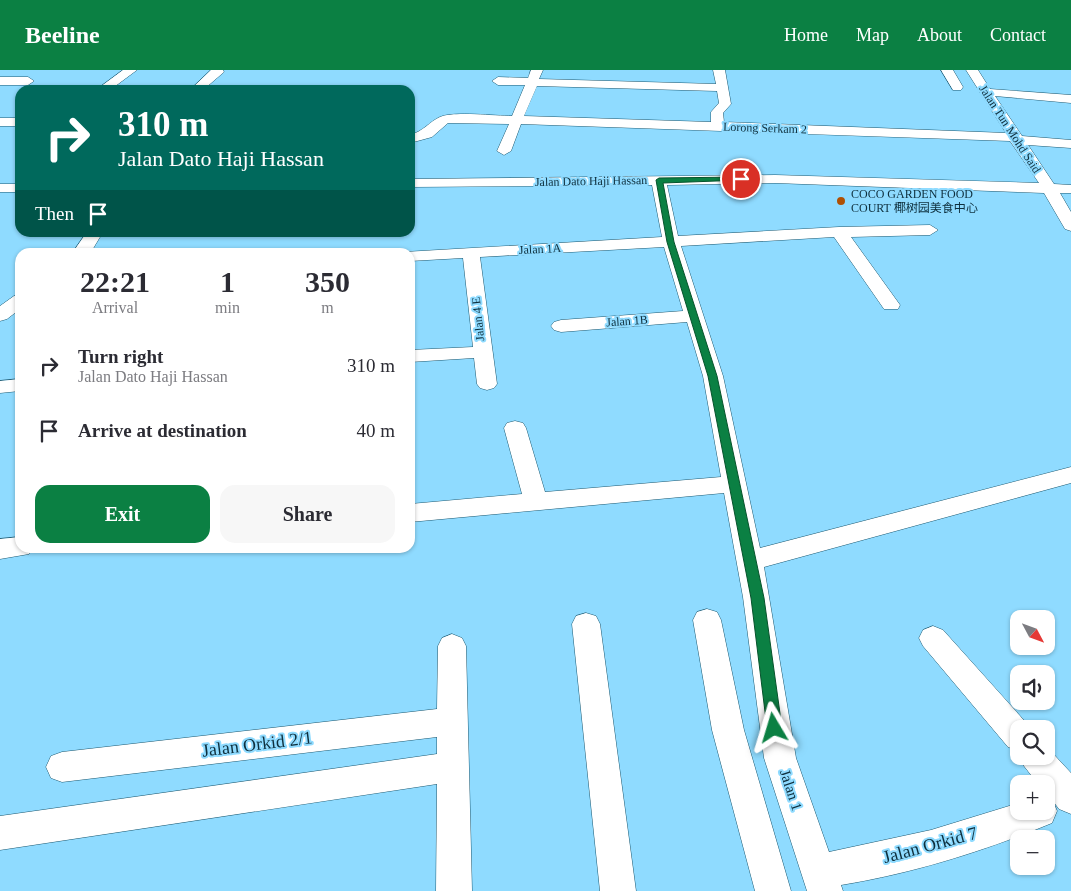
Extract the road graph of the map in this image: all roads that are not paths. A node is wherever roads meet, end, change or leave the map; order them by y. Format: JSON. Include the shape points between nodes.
{"nodes":[{"id":1,"x":131,"y":70,"type":"edge"},
{"id":2,"x":217,"y":70,"type":"edge"},
{"id":3,"x":719,"y":70,"type":"edge"},
{"id":4,"x":947,"y":70,"type":"edge"},
{"id":5,"x":964,"y":70,"type":"edge"},
{"id":6,"x":972,"y":70,"type":"edge"},
{"id":7,"x":535,"y":76,"type":"edge"},
{"id":8,"x":0,"y":81,"type":"edge"},
{"id":9,"x":28,"y":81,"type":"dead end"},
{"id":10,"x":498,"y":81,"type":"dead end"},
{"id":11,"x":109,"y":85,"type":"edge"},
{"id":12,"x":202,"y":85,"type":"edge"},
{"id":13,"x":958,"y":87,"type":"dead end"},
{"id":14,"x":722,"y":88,"type":"junction"},
{"id":15,"x":985,"y":92,"type":"junction"},
{"id":16,"x":1071,"y":99,"type":"edge"},
{"id":17,"x":515,"y":120,"type":"junction"},
{"id":18,"x":0,"y":122,"type":"edge"},
{"id":19,"x":15,"y":122,"type":"edge"},
{"id":20,"x":718,"y":127,"type":"junction"},
{"id":21,"x":415,"y":137,"type":"edge"},
{"id":22,"x":1015,"y":139,"type":"junction"},
{"id":23,"x":1071,"y":144,"type":"edge"},
{"id":24,"x":504,"y":151,"type":"dead end"},
{"id":25,"x":659,"y":180,"type":"junction"},
{"id":26,"x":415,"y":183,"type":"edge"},
{"id":27,"x":0,"y":188,"type":"edge"},
{"id":28,"x":15,"y":188,"type":"edge"},
{"id":29,"x":1049,"y":188,"type":"junction"},
{"id":30,"x":1071,"y":189,"type":"edge"},
{"id":31,"x":1071,"y":226,"type":"edge"},
{"id":32,"x":806,"y":228,"type":"dead end"},
{"id":33,"x":895,"y":228,"type":"junction"},
{"id":34,"x":935,"y":228,"type":"dead end"},
{"id":35,"x":839,"y":232,"type":"junction"},
{"id":36,"x":92,"y":237,"type":"edge"},
{"id":37,"x":670,"y":242,"type":"junction"},
{"id":38,"x":86,"y":248,"type":"edge"},
{"id":39,"x":471,"y":253,"type":"junction"},
{"id":40,"x":415,"y":256,"type":"edge"},
{"id":41,"x":15,"y":304,"type":"edge"},
{"id":42,"x":891,"y":305,"type":"dead end"},
{"id":43,"x":0,"y":315,"type":"edge"},
{"id":44,"x":693,"y":316,"type":"junction"},
{"id":45,"x":561,"y":326,"type":"dead end"},
{"id":46,"x":482,"y":352,"type":"junction"},
{"id":47,"x":415,"y":356,"type":"edge"},
{"id":48,"x":487,"y":384,"type":"dead end"},
{"id":49,"x":15,"y":386,"type":"edge"},
{"id":50,"x":0,"y":387,"type":"edge"},
{"id":51,"x":515,"y":428,"type":"dead end"},
{"id":52,"x":1071,"y":475,"type":"edge"},
{"id":53,"x":734,"y":484,"type":"junction"},
{"id":54,"x":536,"y":502,"type":"junction"},
{"id":55,"x":415,"y":513,"type":"edge"},
{"id":56,"x":15,"y":548,"type":"edge"},
{"id":57,"x":0,"y":549,"type":"edge"},
{"id":58,"x":750,"y":561,"type":"junction"},
{"id":59,"x":707,"y":620,"type":"dead end"},
{"id":60,"x":586,"y":624,"type":"dead end"},
{"id":61,"x":933,"y":638,"type":"dead end"},
{"id":62,"x":452,"y":646,"type":"dead end"},
{"id":63,"x":453,"y":721,"type":"junction"},
{"id":64,"x":1010,"y":727,"type":"edge"},
{"id":65,"x":1043,"y":765,"type":"edge"},
{"id":66,"x":62,"y":767,"type":"dead end"},
{"id":67,"x":453,"y":768,"type":"junction"},
{"id":68,"x":1071,"y":798,"type":"edge"},
{"id":69,"x":1055,"y":804,"type":"edge"},
{"id":70,"x":1014,"y":820,"type":"edge"},
{"id":71,"x":0,"y":833,"type":"edge"},
{"id":72,"x":821,"y":881,"type":"edge"},
{"id":73,"x":454,"y":891,"type":"edge"},
{"id":74,"x":618,"y":891,"type":"edge"},
{"id":75,"x":772,"y":891,"type":"edge"}],
"edges":[{"from":1,"to":11,"type":"street"},
{"from":2,"to":12,"type":"street"},
{"from":3,"to":14,"type":"street"},
{"from":4,"to":13,"type":"street"},
{"from":5,"to":6,"type":"lane"},
{"from":6,"to":15,"type":"street","name":"Jalan Tun Mohd Said"},
{"from":7,"to":10,"type":"street"},
{"from":7,"to":14,"type":"street"},
{"from":7,"to":17,"type":"street"},
{"from":8,"to":9,"type":"street"},
{"from":14,"to":20,"type":"street","via":[[725,104],[717,112]]},
{"from":15,"to":16,"type":"street"},
{"from":15,"to":22,"type":"street","name":"Jalan Tun Mohd Said"},
{"from":17,"to":20,"type":"street","name":"Lorong Serkam 2"},
{"from":17,"to":21,"type":"street","name":"Lorong Serkam 2","via":[[444,120],[435,130]]},
{"from":17,"to":24,"type":"street"},
{"from":18,"to":19,"type":"street"},
{"from":20,"to":22,"type":"street","name":"Lorong Serkam 2"},
{"from":22,"to":23,"type":"street","name":"Lorong Serkam 2"},
{"from":22,"to":29,"type":"street","name":"Jalan Tun Mohd Said"},
{"from":25,"to":26,"type":"street","name":"Jalan Dato Haji Hassan"},
{"from":25,"to":29,"type":"street","name":"Jalan Dato Haji Hassan","via":[[775,179]]},
{"from":25,"to":37,"type":"street","name":"Jalan 1"},
{"from":27,"to":28,"type":"street"},
{"from":29,"to":30,"type":"street","name":"Jalan Dato Haji Hassan"},
{"from":29,"to":31,"type":"street","name":"Jalan Tun Mohd Said"},
{"from":32,"to":33,"type":"street"},
{"from":33,"to":34,"type":"street"},
{"from":33,"to":35,"type":"street","name":"Jalan 1A"},
{"from":35,"to":37,"type":"street","name":"Jalan 1A"},
{"from":35,"to":42,"type":"street"},
{"from":36,"to":38,"type":"street"},
{"from":37,"to":39,"type":"street","name":"Jalan 1A"},
{"from":37,"to":44,"type":"street","name":"Jalan 1"},
{"from":39,"to":40,"type":"street","name":"Jalan 1A"},
{"from":39,"to":46,"type":"street","name":"Jalan 4 E"},
{"from":41,"to":43,"type":"street"},
{"from":44,"to":45,"type":"street","name":"Jalan 1B"},
{"from":44,"to":53,"type":"street","name":"Jalan 1","via":[[712,376]]},
{"from":46,"to":47,"type":"street"},
{"from":46,"to":48,"type":"street","name":"Jalan 4 E"},
{"from":49,"to":50,"type":"street"},
{"from":51,"to":54,"type":"street"},
{"from":52,"to":58,"type":"street"},
{"from":53,"to":54,"type":"street"},
{"from":53,"to":58,"type":"street","name":"Jalan 1"},
{"from":54,"to":55,"type":"street"},
{"from":56,"to":57,"type":"street"},
{"from":58,"to":72,"type":"street","name":"Jalan 1","via":[[780,758]]},
{"from":59,"to":75,"type":"street","via":[[728,730]]},
{"from":60,"to":74,"type":"street"},
{"from":61,"to":64,"type":"street"},
{"from":62,"to":63,"type":"street"},
{"from":63,"to":66,"type":"street","name":"Jalan Orkid 2/1"},
{"from":63,"to":67,"type":"street"},
{"from":65,"to":68,"type":"street"},
{"from":67,"to":71,"type":"street"},
{"from":67,"to":73,"type":"street"},
{"from":68,"to":69,"type":"street"},
{"from":70,"to":72,"type":"street","name":"Jalan Orkid 7","via":[[968,836],[855,866]]}]}
